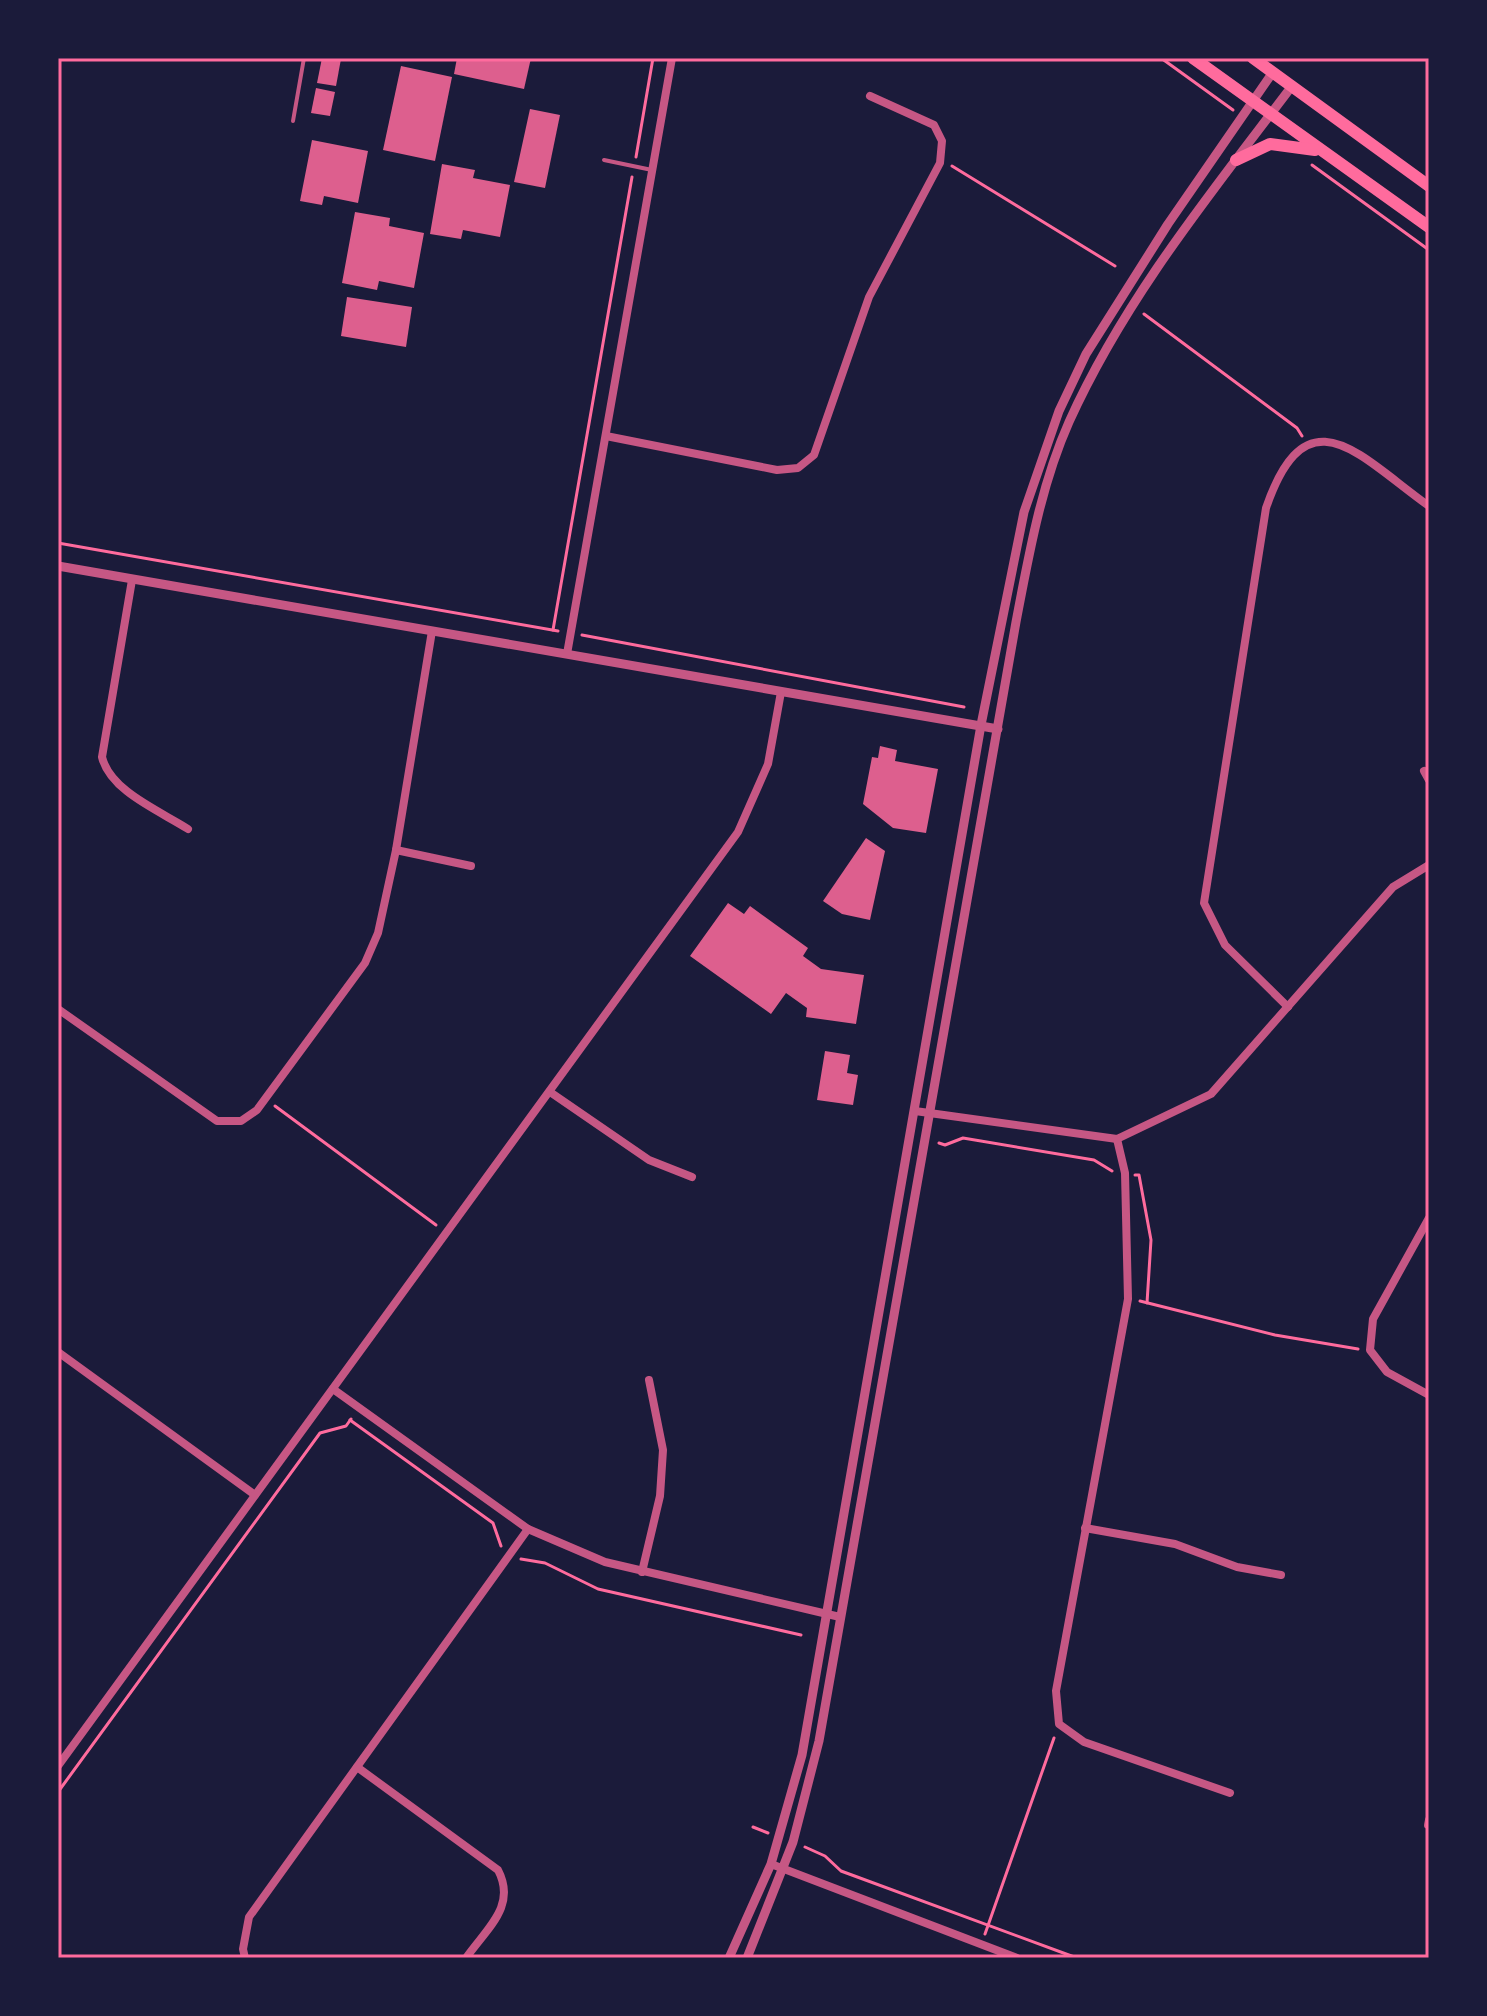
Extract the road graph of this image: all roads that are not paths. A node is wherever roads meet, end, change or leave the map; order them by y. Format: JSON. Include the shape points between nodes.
{"nodes":[{"id":1,"x":304,"y":58,"type":"edge"},
{"id":2,"x":672,"y":58,"type":"edge"},
{"id":3,"x":1193,"y":58,"type":"edge"},
{"id":4,"x":1253,"y":58,"type":"edge"},
{"id":5,"x":1273,"y":72,"type":"junction"},
{"id":6,"x":1292,"y":86,"type":"junction"},
{"id":7,"x":870,"y":96,"type":"dead end"},
{"id":8,"x":1252,"y":100,"type":"junction"},
{"id":9,"x":1271,"y":113,"type":"junction"},
{"id":10,"x":293,"y":121,"type":"dead end"},
{"id":11,"x":1326,"y":153,"type":"junction"},
{"id":12,"x":604,"y":160,"type":"dead end"},
{"id":13,"x":1236,"y":160,"type":"junction"},
{"id":14,"x":652,"y":170,"type":"junction"},
{"id":15,"x":1429,"y":186,"type":"edge"},
{"id":16,"x":1429,"y":227,"type":"edge"},
{"id":17,"x":606,"y":436,"type":"junction"},
{"id":18,"x":1429,"y":506,"type":"edge"},
{"id":19,"x":58,"y":566,"type":"edge"},
{"id":20,"x":132,"y":580,"type":"junction"},
{"id":21,"x":432,"y":631,"type":"junction"},
{"id":22,"x":567,"y":654,"type":"junction"},
{"id":23,"x":781,"y":692,"type":"junction"},
{"id":24,"x":981,"y":725,"type":"junction"},
{"id":25,"x":998,"y":729,"type":"junction"},
{"id":26,"x":1424,"y":771,"type":"dead end"},
{"id":27,"x":1429,"y":780,"type":"edge"},
{"id":28,"x":188,"y":829,"type":"dead end"},
{"id":29,"x":396,"y":850,"type":"junction"},
{"id":30,"x":1429,"y":865,"type":"edge"},
{"id":31,"x":471,"y":866,"type":"dead end"},
{"id":32,"x":1288,"y":1007,"type":"junction"},
{"id":33,"x":58,"y":1009,"type":"edge"},
{"id":34,"x":550,"y":1092,"type":"junction"},
{"id":35,"x":915,"y":1111,"type":"junction"},
{"id":36,"x":929,"y":1114,"type":"junction"},
{"id":37,"x":1117,"y":1139,"type":"junction"},
{"id":38,"x":692,"y":1177,"type":"dead end"},
{"id":39,"x":1429,"y":1218,"type":"edge"},
{"id":40,"x":58,"y":1352,"type":"edge"},
{"id":41,"x":649,"y":1380,"type":"dead end"},
{"id":42,"x":333,"y":1389,"type":"junction"},
{"id":43,"x":1429,"y":1395,"type":"edge"},
{"id":44,"x":255,"y":1495,"type":"junction"},
{"id":45,"x":1085,"y":1528,"type":"junction"},
{"id":46,"x":528,"y":1529,"type":"junction"},
{"id":47,"x":642,"y":1572,"type":"junction"},
{"id":48,"x":1281,"y":1575,"type":"dead end"},
{"id":49,"x":826,"y":1614,"type":"junction"},
{"id":50,"x":840,"y":1617,"type":"junction"},
{"id":51,"x":58,"y":1748,"type":"edge"},
{"id":52,"x":66,"y":1754,"type":"junction"},
{"id":53,"x":58,"y":1766,"type":"edge"},
{"id":54,"x":357,"y":1767,"type":"junction"},
{"id":55,"x":1230,"y":1793,"type":"dead end"},
{"id":56,"x":771,"y":1864,"type":"junction"},
{"id":57,"x":785,"y":1869,"type":"junction"},
{"id":58,"x":993,"y":1954,"type":"edge"},
{"id":59,"x":245,"y":1958,"type":"edge"},
{"id":60,"x":466,"y":1958,"type":"edge"},
{"id":61,"x":729,"y":1958,"type":"edge"},
{"id":62,"x":747,"y":1958,"type":"edge"},
{"id":63,"x":1017,"y":1958,"type":"edge"}],
"edges":[{"from":1,"to":10,"type":"lane"},
{"from":2,"to":14,"type":"street"},
{"from":3,"to":8,"type":"main road"},
{"from":4,"to":5,"type":"main road"},
{"from":5,"to":6,"type":"main road"},
{"from":5,"to":8,"type":"street"},
{"from":6,"to":9,"type":"street"},
{"from":6,"to":15,"type":"main road"},
{"from":7,"to":17,"type":"street","via":[[934,125],[942,141],[940,163],[873,289],[807,463],[777,470]]},
{"from":8,"to":9,"type":"main road"},
{"from":8,"to":24,"type":"street","via":[[1104,323],[1059,411],[1024,512]]},
{"from":9,"to":11,"type":"main road"},
{"from":9,"to":13,"type":"street"},
{"from":11,"to":13,"type":"main road","via":[[1270,144]]},
{"from":11,"to":16,"type":"main road"},
{"from":12,"to":14,"type":"lane"},
{"from":13,"to":25,"type":"street","via":[[1133,305],[1089,383],[1049,475]]},
{"from":14,"to":17,"type":"street"},
{"from":17,"to":22,"type":"street"},
{"from":18,"to":32,"type":"street","via":[[1346,446],[1324,439],[1305,443],[1289,458],[1266,508],[1204,903],[1225,945]]},
{"from":19,"to":20,"type":"street"},
{"from":20,"to":21,"type":"street"},
{"from":20,"to":28,"type":"street","via":[[102,757],[117,783]]},
{"from":21,"to":22,"type":"street"},
{"from":21,"to":29,"type":"street"},
{"from":22,"to":23,"type":"street"},
{"from":23,"to":24,"type":"street"},
{"from":23,"to":34,"type":"street","via":[[768,764],[738,832]]},
{"from":24,"to":25,"type":"street"},
{"from":24,"to":35,"type":"street"},
{"from":25,"to":36,"type":"street"},
{"from":26,"to":27,"type":"street"},
{"from":29,"to":31,"type":"street"},
{"from":29,"to":33,"type":"street","via":[[378,933],[365,963],[265,1099],[241,1121],[217,1121]]},
{"from":30,"to":32,"type":"street","via":[[1393,887]]},
{"from":32,"to":37,"type":"street","via":[[1211,1094]]},
{"from":34,"to":38,"type":"street","via":[[649,1160]]},
{"from":34,"to":42,"type":"street"},
{"from":35,"to":36,"type":"street"},
{"from":35,"to":49,"type":"street"},
{"from":36,"to":37,"type":"street"},
{"from":36,"to":50,"type":"street"},
{"from":37,"to":45,"type":"street","via":[[1125,1173],[1128,1299]]},
{"from":39,"to":43,"type":"street","via":[[1373,1319],[1370,1350],[1387,1372]]},
{"from":40,"to":44,"type":"street"},
{"from":41,"to":47,"type":"street","via":[[663,1450],[660,1496]]},
{"from":42,"to":44,"type":"street"},
{"from":42,"to":46,"type":"street"},
{"from":44,"to":52,"type":"street"},
{"from":45,"to":48,"type":"street","via":[[1175,1544],[1237,1567]]},
{"from":45,"to":55,"type":"street","via":[[1056,1691],[1059,1724],[1084,1742]]},
{"from":46,"to":47,"type":"street"},
{"from":46,"to":54,"type":"street"},
{"from":47,"to":49,"type":"street"},
{"from":49,"to":50,"type":"street"},
{"from":49,"to":56,"type":"street","via":[[802,1755]]},
{"from":50,"to":57,"type":"street","via":[[819,1741]]},
{"from":51,"to":52,"type":"street"},
{"from":52,"to":53,"type":"street"},
{"from":54,"to":59,"type":"street","via":[[249,1917]]},
{"from":54,"to":60,"type":"street","via":[[498,1870],[506,1901]]},
{"from":56,"to":57,"type":"street"},
{"from":56,"to":61,"type":"street"},
{"from":57,"to":58,"type":"street"},
{"from":57,"to":62,"type":"street"},
{"from":58,"to":63,"type":"street"}]}
